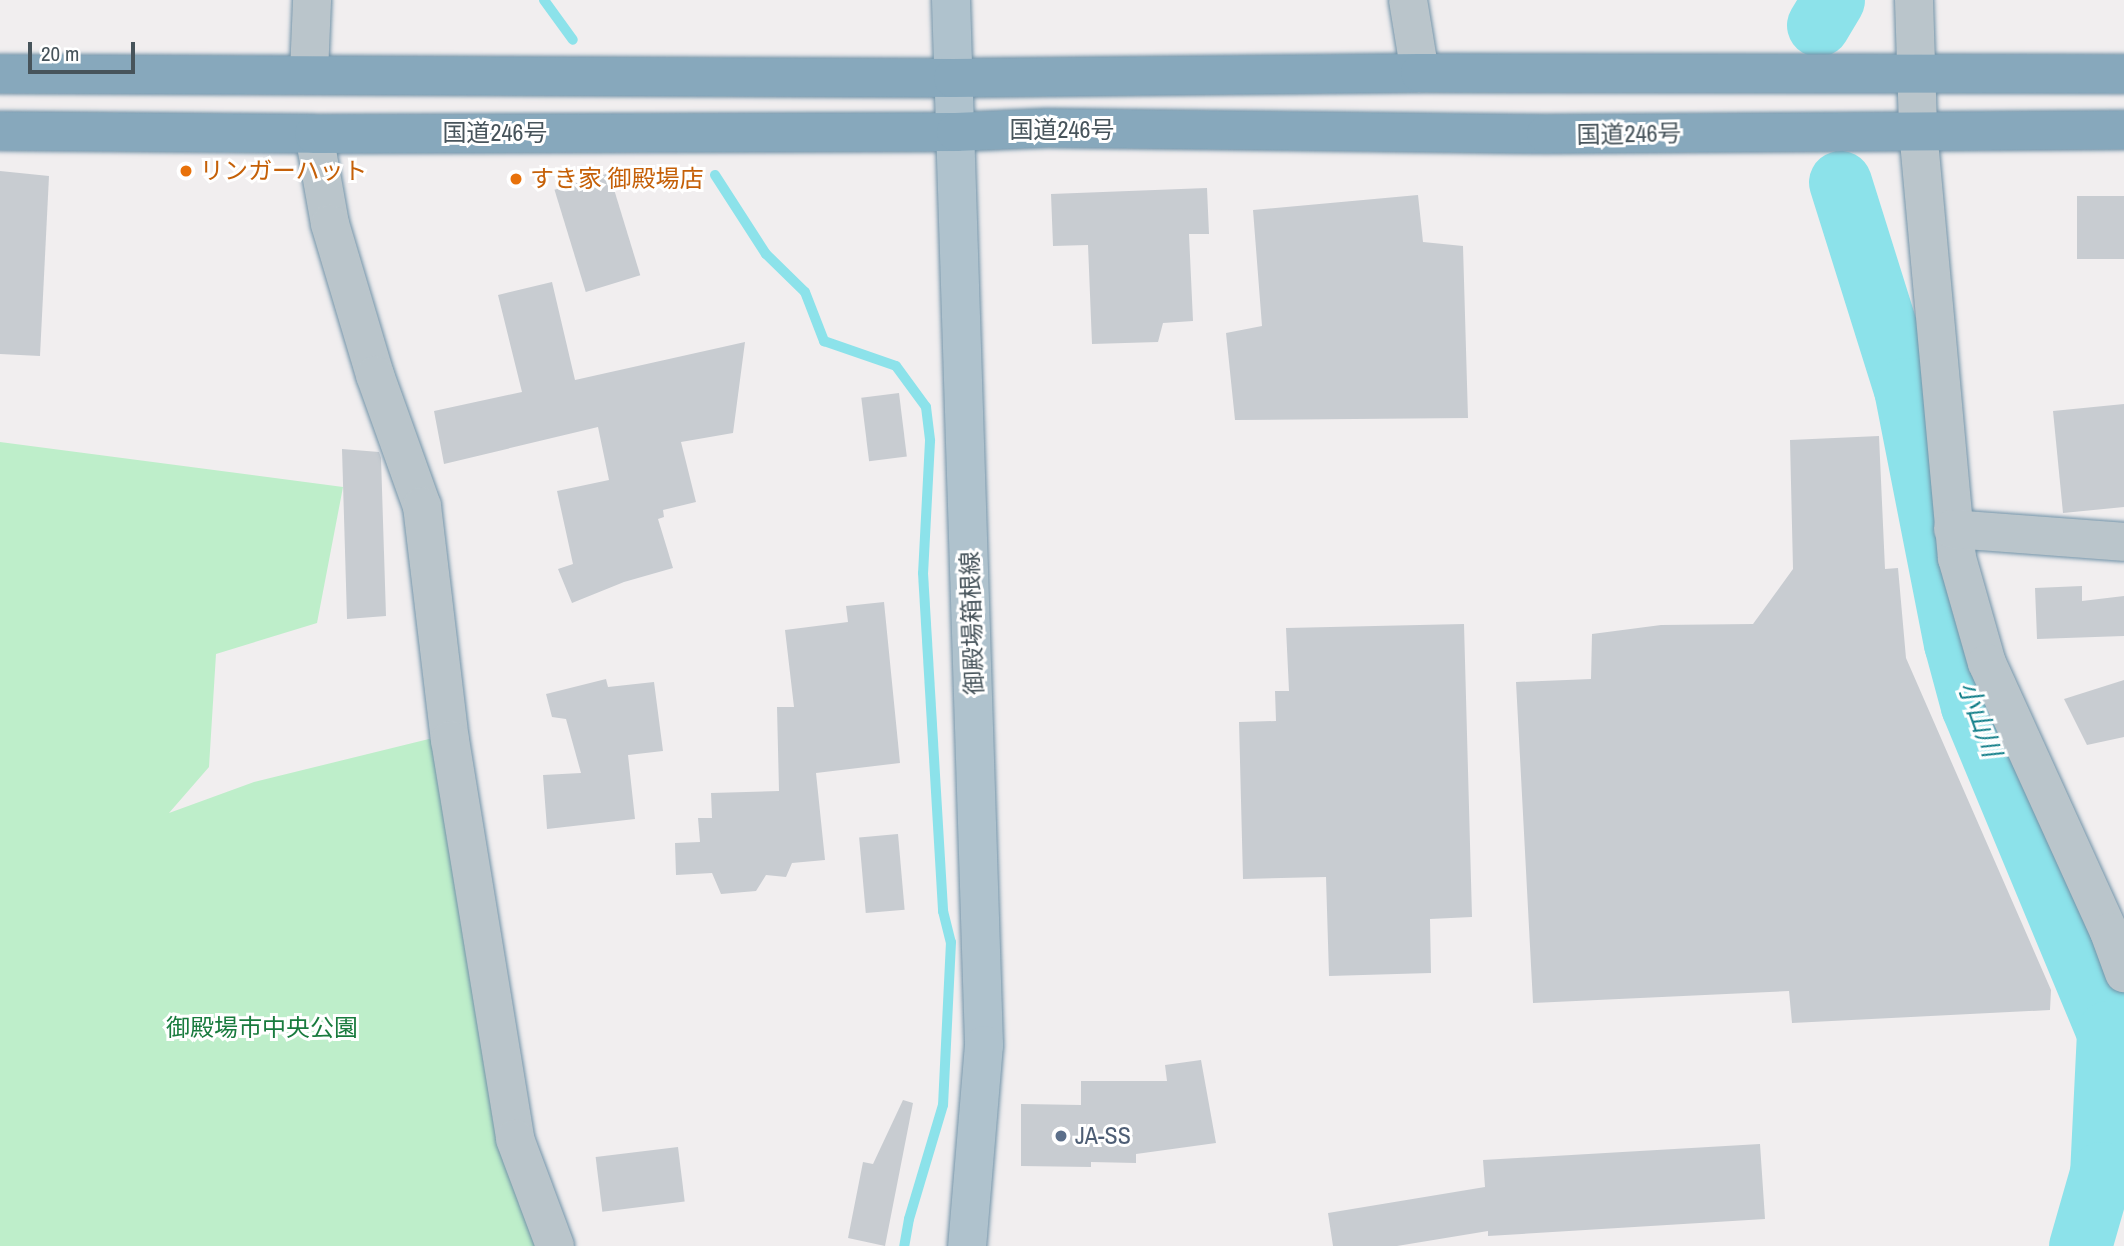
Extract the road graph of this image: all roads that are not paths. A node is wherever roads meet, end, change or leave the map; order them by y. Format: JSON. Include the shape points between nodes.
{"nodes":[{"id":1,"x":312,"y":0,"type":"edge"},
{"id":2,"x":951,"y":0,"type":"edge"},
{"id":3,"x":1408,"y":0,"type":"edge"},
{"id":4,"x":1914,"y":0,"type":"edge"},
{"id":5,"x":309,"y":73,"type":"junction"},
{"id":6,"x":1420,"y":73,"type":"junction"},
{"id":7,"x":0,"y":74,"type":"edge"},
{"id":8,"x":1917,"y":74,"type":"junction"},
{"id":9,"x":2124,"y":74,"type":"edge"},
{"id":10,"x":953,"y":78,"type":"junction"},
{"id":11,"x":1918,"y":130,"type":"junction"},
{"id":12,"x":2124,"y":130,"type":"edge"},
{"id":13,"x":0,"y":131,"type":"edge"},
{"id":14,"x":956,"y":132,"type":"junction"},
{"id":15,"x":314,"y":134,"type":"junction"},
{"id":16,"x":1953,"y":529,"type":"junction"},
{"id":17,"x":2124,"y":542,"type":"edge"},
{"id":18,"x":2124,"y":973,"type":"edge"},
{"id":19,"x":555,"y":1246,"type":"edge"},
{"id":20,"x":967,"y":1246,"type":"edge"}],
"edges":[{"from":1,"to":5,"type":"street"},
{"from":2,"to":10,"type":"main road","name":"御殿場箱根線"},
{"from":3,"to":6,"type":"street"},
{"from":4,"to":8,"type":"street"},
{"from":5,"to":7,"type":"highway"},
{"from":5,"to":10,"type":"highway"},
{"from":6,"to":8,"type":"highway"},
{"from":6,"to":10,"type":"highway"},
{"from":8,"to":9,"type":"highway"},
{"from":8,"to":11,"type":"street"},
{"from":10,"to":14,"type":"main road","name":"御殿場箱根線"},
{"from":11,"to":12,"type":"highway","name":"国道246号"},
{"from":11,"to":14,"type":"highway","name":"国道246号","via":[[1546,135],[1048,128]]},
{"from":11,"to":16,"type":"street"},
{"from":13,"to":15,"type":"highway","name":"国道246号"},
{"from":14,"to":15,"type":"highway","name":"国道246号"},
{"from":14,"to":20,"type":"main road","name":"御殿場箱根線","via":[[984,1045]]},
{"from":15,"to":19,"type":"street","via":[[330,224],[375,375],[422,506],[450,740],[515,1139]]},
{"from":16,"to":17,"type":"street"},
{"from":16,"to":18,"type":"street","via":[[1987,663]]}]}
